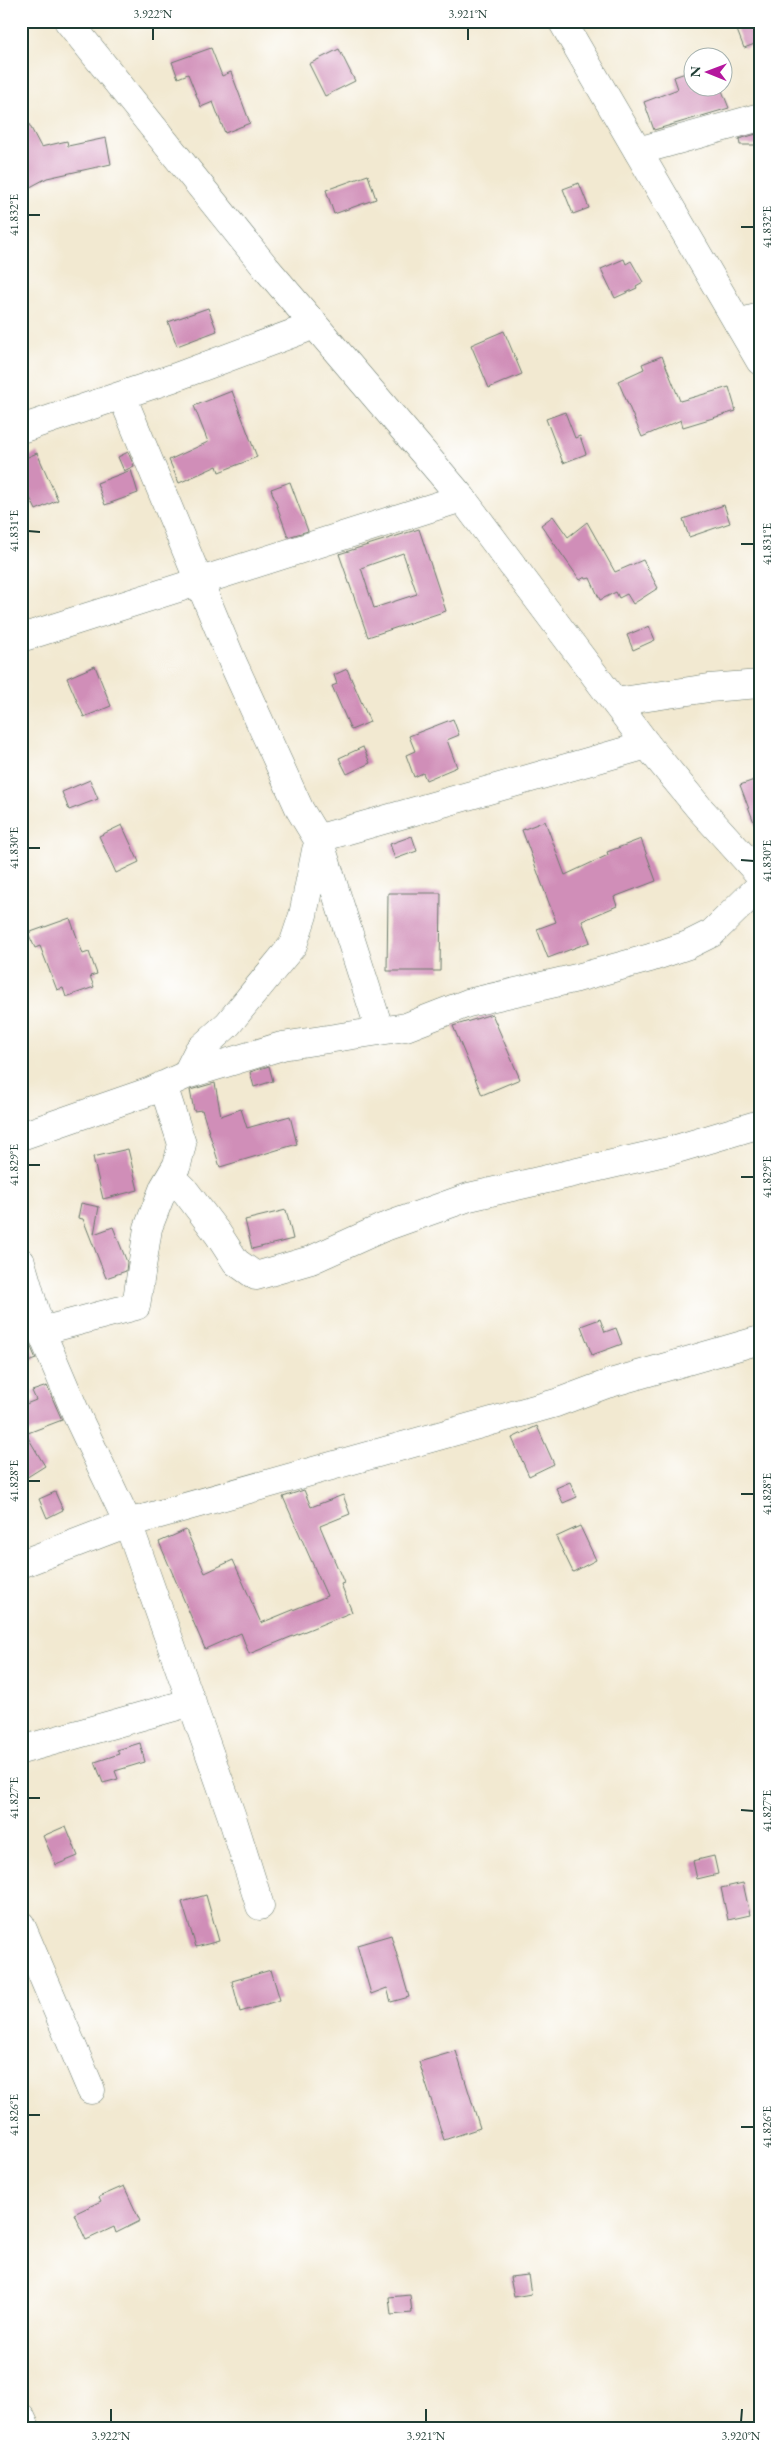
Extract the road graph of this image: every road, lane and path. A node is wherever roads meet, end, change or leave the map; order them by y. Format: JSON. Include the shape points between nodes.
{"nodes":[{"id":1,"x":68,"y":21,"type":"edge"},
{"id":2,"x":562,"y":21,"type":"edge"},
{"id":3,"x":760,"y":116,"type":"edge"},
{"id":4,"x":638,"y":151,"type":"junction"},
{"id":5,"x":749,"y":320,"type":"edge"},
{"id":6,"x":312,"y":321,"type":"junction"},
{"id":7,"x":760,"y":361,"type":"edge"},
{"id":8,"x":122,"y":396,"type":"junction"},
{"id":9,"x":21,"y":430,"type":"edge"},
{"id":10,"x":462,"y":498,"type":"junction"},
{"id":11,"x":199,"y":582,"type":"junction"},
{"id":12,"x":21,"y":638,"type":"edge"},
{"id":13,"x":760,"y":684,"type":"edge"},
{"id":14,"x":614,"y":702,"type":"junction"},
{"id":15,"x":647,"y":745,"type":"junction"},
{"id":16,"x":320,"y":843,"type":"junction"},
{"id":17,"x":760,"y":875,"type":"edge"},
{"id":18,"x":760,"y":886,"type":"edge"},
{"id":19,"x":380,"y":1032,"type":"junction"},
{"id":20,"x":174,"y":1080,"type":"junction"},
{"id":21,"x":760,"y":1124,"type":"edge"},
{"id":22,"x":21,"y":1136,"type":"edge"},
{"id":23,"x":170,"y":1177,"type":"junction"},
{"id":24,"x":21,"y":1262,"type":"edge"},
{"id":25,"x":41,"y":1331,"type":"junction"},
{"id":26,"x":760,"y":1340,"type":"edge"},
{"id":27,"x":128,"y":1523,"type":"junction"},
{"id":28,"x":21,"y":1564,"type":"edge"},
{"id":29,"x":192,"y":1702,"type":"junction"},
{"id":30,"x":21,"y":1750,"type":"edge"},
{"id":31,"x":260,"y":1906,"type":"dead end"},
{"id":32,"x":21,"y":1925,"type":"edge"},
{"id":33,"x":91,"y":2090,"type":"dead end"},
{"id":34,"x":21,"y":2417,"type":"edge"},
{"id":35,"x":26,"y":2428,"type":"edge"}],
"edges":[{"from":1,"to":6,"type":"street"},
{"from":2,"to":4,"type":"street"},
{"from":3,"to":4,"type":"street"},
{"from":4,"to":5,"type":"street"},
{"from":5,"to":7,"type":"street"},
{"from":6,"to":8,"type":"street","via":[[302,330]]},
{"from":6,"to":10,"type":"street"},
{"from":8,"to":9,"type":"street"},
{"from":8,"to":11,"type":"street"},
{"from":10,"to":11,"type":"street"},
{"from":10,"to":14,"type":"street"},
{"from":11,"to":12,"type":"street"},
{"from":11,"to":16,"type":"street","via":[[300,810]]},
{"from":13,"to":14,"type":"street"},
{"from":14,"to":15,"type":"street"},
{"from":15,"to":16,"type":"street","via":[[342,831],[327,836]]},
{"from":15,"to":17,"type":"street"},
{"from":16,"to":19,"type":"street"},
{"from":16,"to":20,"type":"street","via":[[293,945],[234,1017],[198,1051]]},
{"from":18,"to":19,"type":"street","via":[[712,933],[688,945],[577,978],[468,1003]]},
{"from":19,"to":20,"type":"street","via":[[282,1046]]},
{"from":20,"to":22,"type":"street"},
{"from":20,"to":23,"type":"street","via":[[182,1144]]},
{"from":21,"to":23,"type":"street","via":[[673,1150],[469,1197],[382,1228],[311,1260],[256,1276],[236,1262],[186,1192]]},
{"from":23,"to":25,"type":"street","via":[[148,1228],[136,1306]]},
{"from":24,"to":25,"type":"street"},
{"from":25,"to":27,"type":"street"},
{"from":26,"to":27,"type":"street","via":[[607,1384],[556,1403]]},
{"from":27,"to":28,"type":"street"},
{"from":27,"to":29,"type":"street"},
{"from":29,"to":30,"type":"street"},
{"from":29,"to":31,"type":"street"},
{"from":32,"to":33,"type":"street"},
{"from":34,"to":35,"type":"street"}]}
